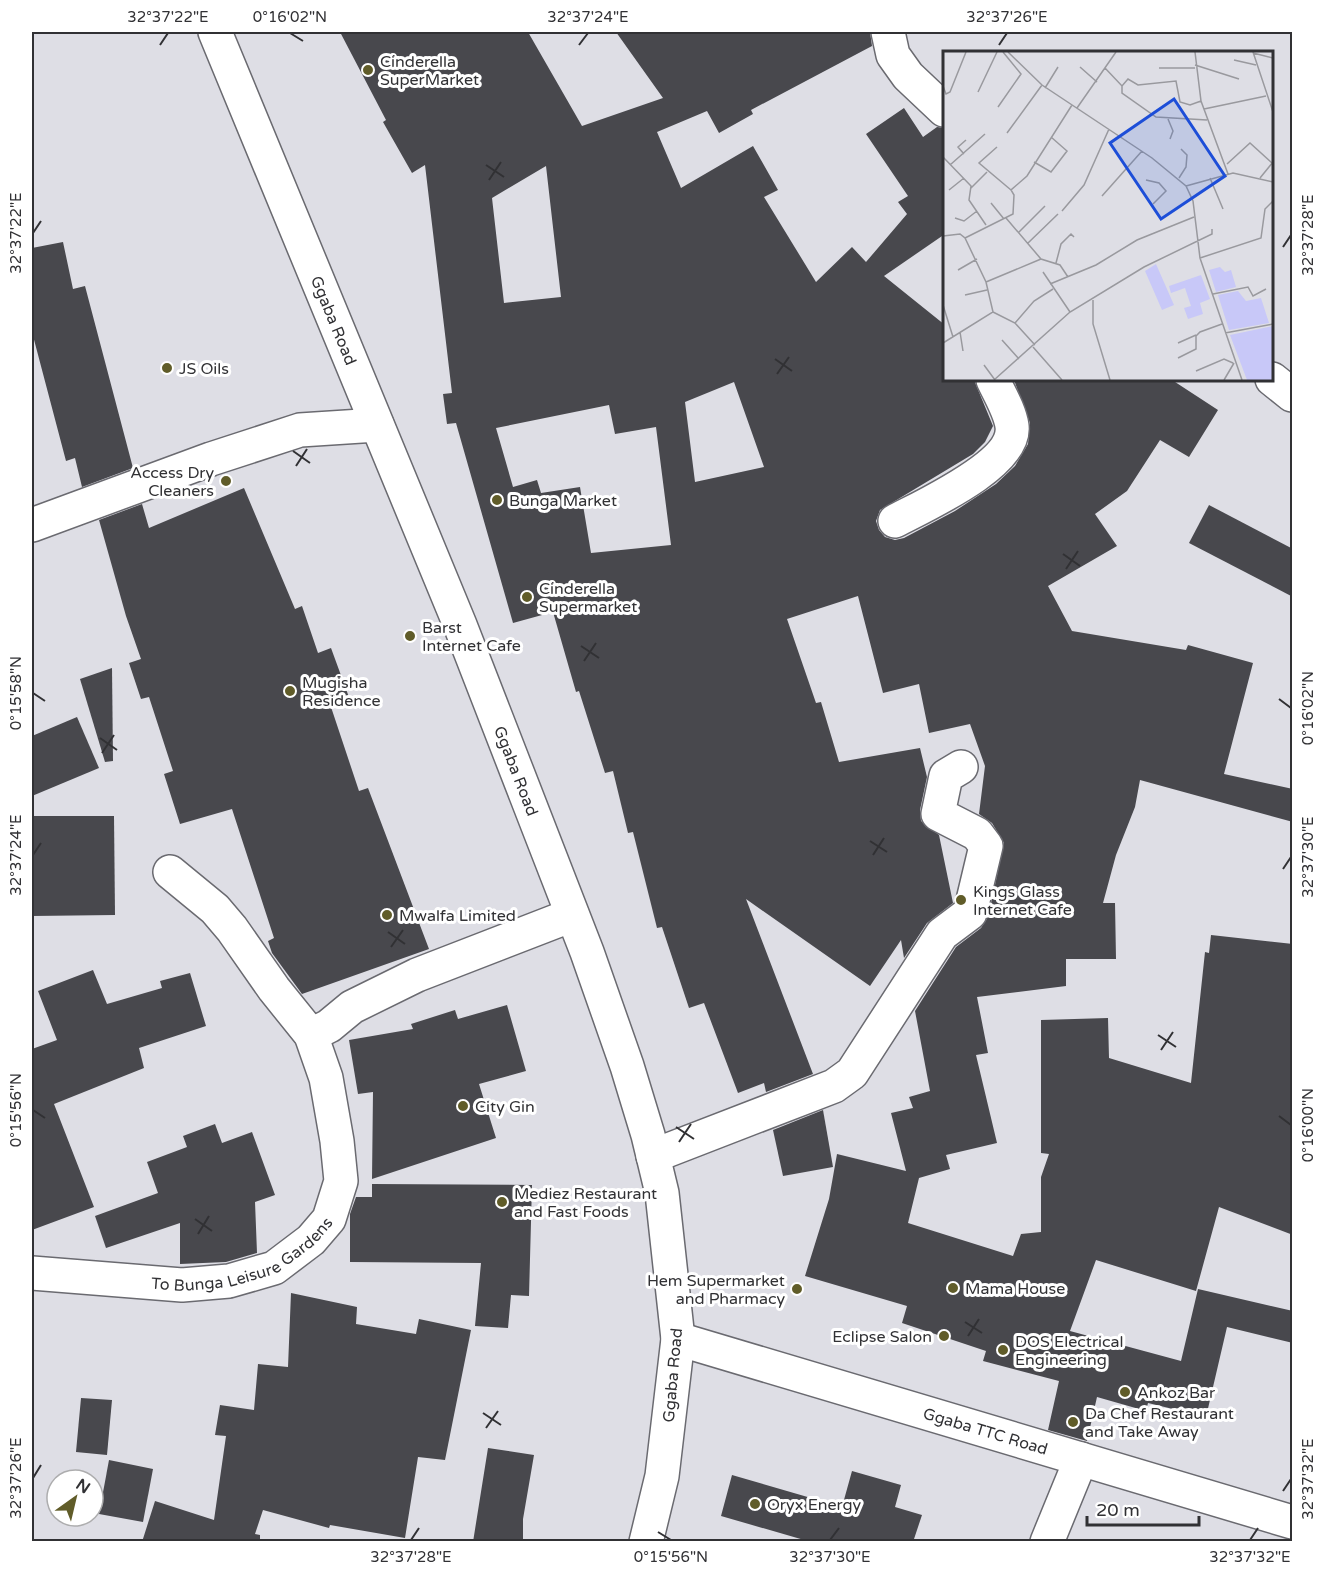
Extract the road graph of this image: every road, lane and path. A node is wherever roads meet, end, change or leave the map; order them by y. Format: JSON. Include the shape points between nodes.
{"nodes":[{"id":1,"x":215,"y":32,"type":"edge"},
{"id":2,"x":888,"y":32,"type":"edge"},
{"id":3,"x":943,"y":108,"type":"edge"},
{"id":4,"x":1273,"y":380,"type":"edge"},
{"id":5,"x":993,"y":381,"type":"edge"},
{"id":6,"x":1293,"y":395,"type":"edge"},
{"id":7,"x":377,"y":425,"type":"junction"},
{"id":8,"x":895,"y":521,"type":"dead end"},
{"id":9,"x":32,"y":525,"type":"edge"},
{"id":10,"x":961,"y":767,"type":"dead end"},
{"id":11,"x":170,"y":872,"type":"dead end"},
{"id":12,"x":572,"y":915,"type":"junction"},
{"id":13,"x":311,"y":1035,"type":"junction"},
{"id":14,"x":653,"y":1156,"type":"junction"},
{"id":15,"x":32,"y":1273,"type":"edge"},
{"id":16,"x":678,"y":1340,"type":"junction"},
{"id":17,"x":1081,"y":1459,"type":"junction"},
{"id":18,"x":1293,"y":1522,"type":"edge"},
{"id":19,"x":646,"y":1542,"type":"edge"},
{"id":20,"x":1047,"y":1542,"type":"edge"}],
"edges":[{"from":1,"to":7,"type":"street","name":"Ggaba Road"},
{"from":2,"to":3,"type":"street","via":[[893,55],[908,76]]},
{"from":4,"to":6,"type":"street"},
{"from":5,"to":8,"type":"street","via":[[1012,426],[1011,438],[1003,451],[971,480]]},
{"from":7,"to":9,"type":"street","via":[[300,430]]},
{"from":7,"to":12,"type":"street","name":"Ggaba Road","via":[[460,624]]},
{"from":10,"to":14,"type":"street","via":[[946,776],[938,814],[977,834],[986,846],[970,913],[942,934],[852,1073],[834,1086]]},
{"from":11,"to":13,"type":"street","name":"To Bunga Leisure Gardens","via":[[215,909]]},
{"from":12,"to":13,"type":"street","via":[[417,975],[352,1007],[330,1026]]},
{"from":12,"to":14,"type":"street","name":"Ggaba Road","via":[[627,1066]]},
{"from":13,"to":15,"type":"street","name":"To Bunga Leisure Gardens","via":[[326,1078],[341,1181],[329,1219],[311,1240],[274,1268],[229,1281],[182,1285]]},
{"from":14,"to":16,"type":"street","name":"Ggaba Road","via":[[671,1258]]},
{"from":16,"to":17,"type":"street","name":"Ggaba TTC Road"},
{"from":16,"to":19,"type":"street","name":"Ggaba Road","via":[[662,1476]]},
{"from":17,"to":18,"type":"street","name":"Ggaba TTC Road"},
{"from":17,"to":20,"type":"street"}]}
